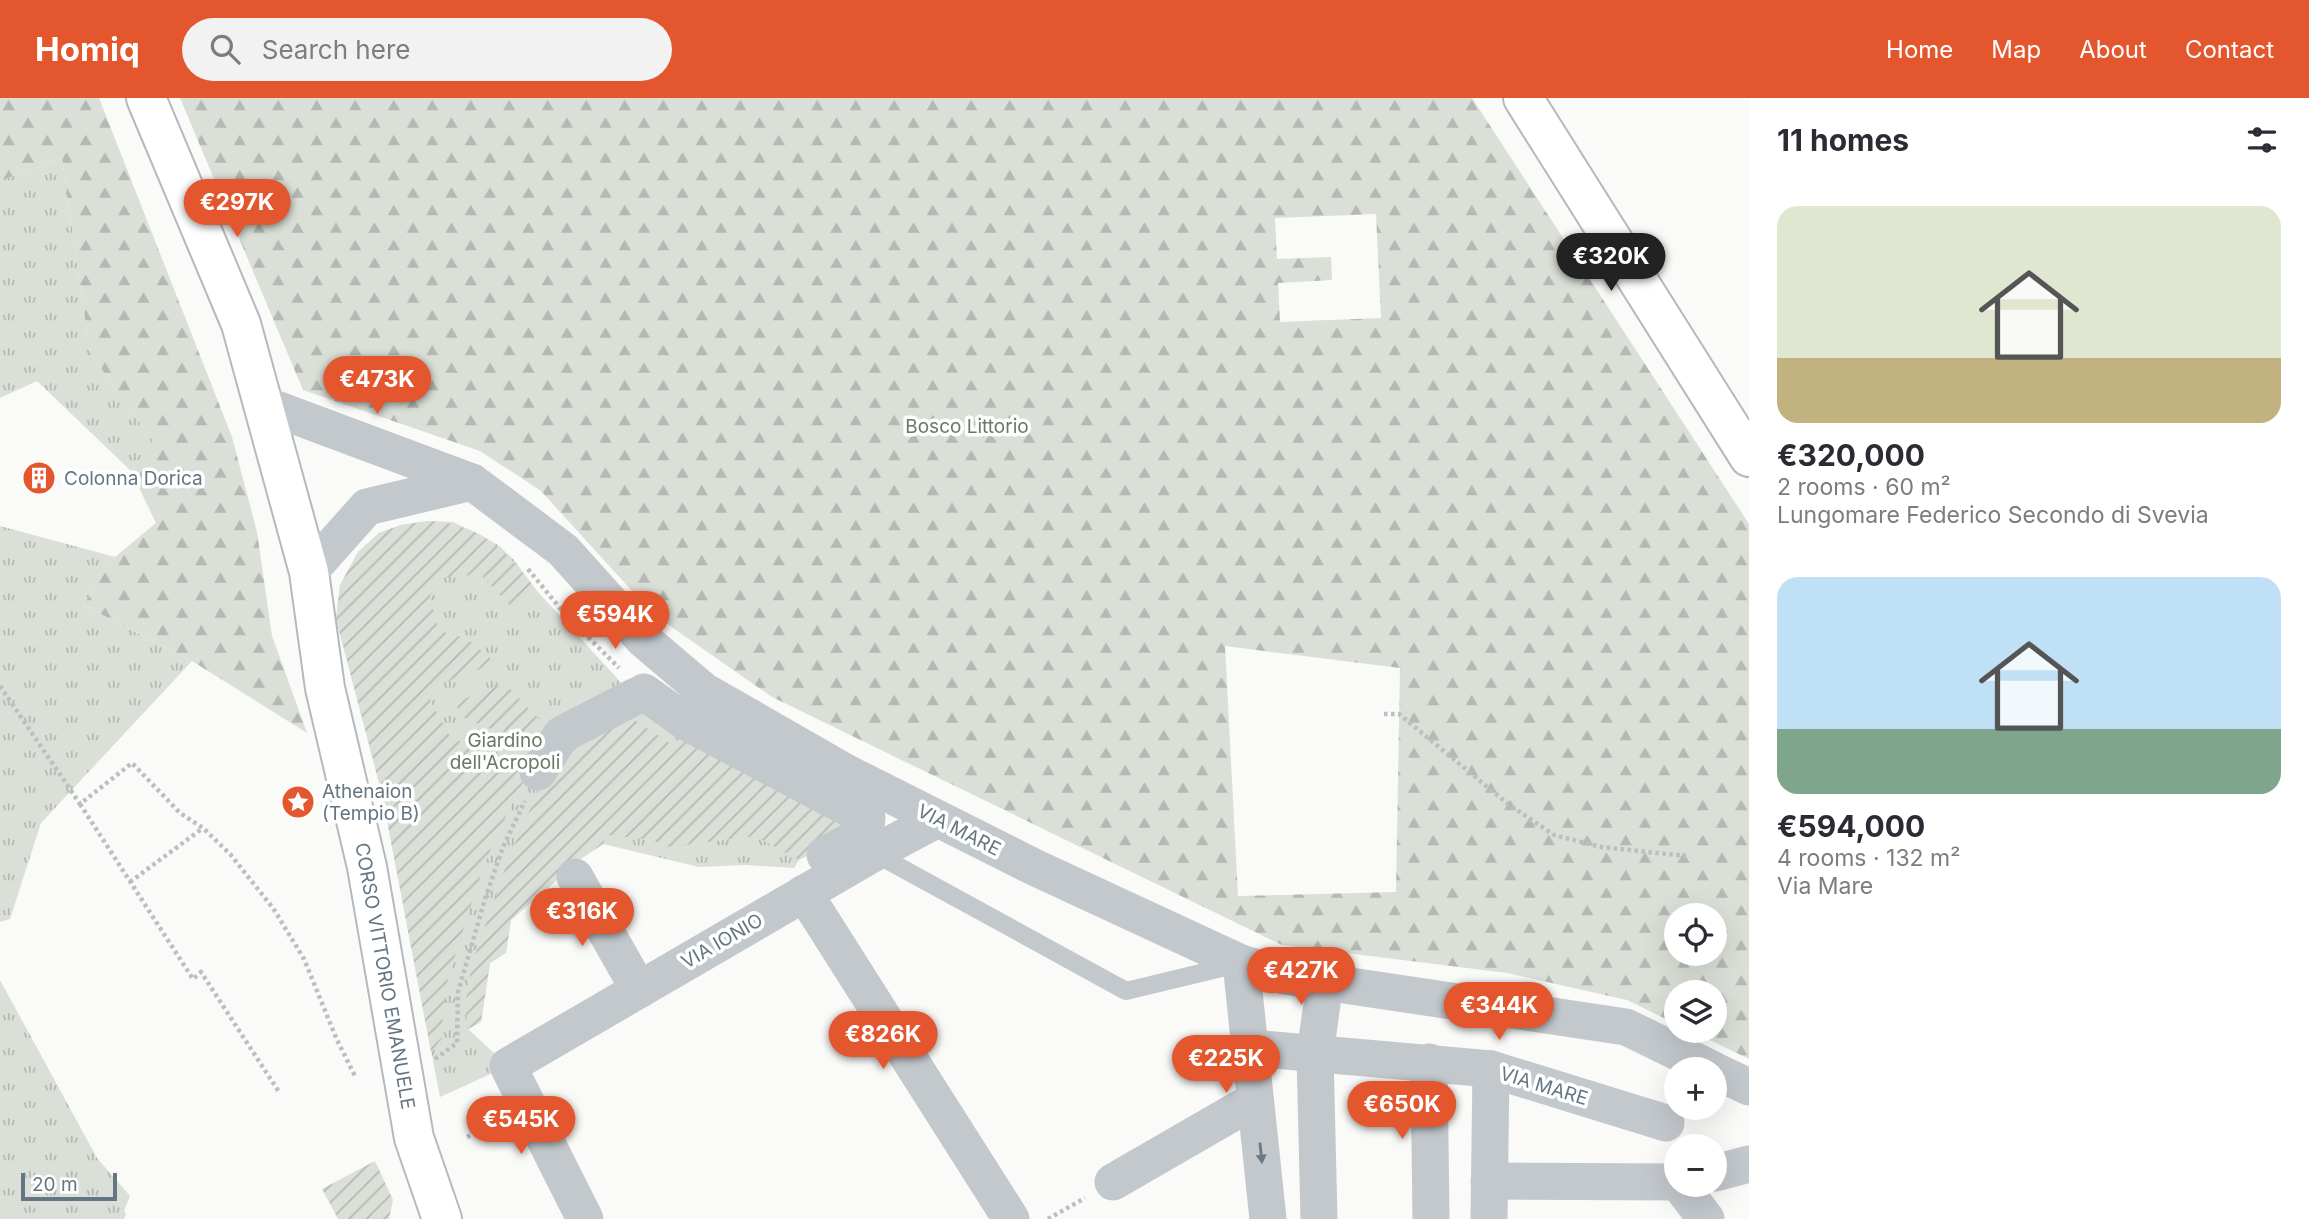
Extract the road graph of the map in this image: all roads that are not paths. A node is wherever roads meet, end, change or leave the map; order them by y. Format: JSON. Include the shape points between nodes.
{"nodes":[{"id":1,"x":146,"y":98,"type":"edge"},
{"id":2,"x":1522,"y":98,"type":"edge"},
{"id":3,"x":262,"y":404,"type":"junction"},
{"id":4,"x":1749,"y":457,"type":"edge"},
{"id":5,"x":472,"y":482,"type":"junction"},
{"id":6,"x":310,"y":572,"type":"junction"},
{"id":7,"x":538,"y":772,"type":"road end"},
{"id":8,"x":938,"y":818,"type":"junction"},
{"id":9,"x":874,"y":853,"type":"junction"},
{"id":10,"x":575,"y":877,"type":"dead end"},
{"id":11,"x":804,"y":880,"type":"junction"},
{"id":12,"x":1241,"y":964,"type":"junction"},
{"id":13,"x":1325,"y":982,"type":"junction"},
{"id":14,"x":639,"y":990,"type":"junction"},
{"id":15,"x":1252,"y":1048,"type":"junction"},
{"id":16,"x":1315,"y":1054,"type":"junction"},
{"id":17,"x":1687,"y":1057,"type":"edge"},
{"id":18,"x":1429,"y":1062,"type":"junction"},
{"id":19,"x":1491,"y":1069,"type":"junction"},
{"id":20,"x":1727,"y":1076,"type":"edge"},
{"id":21,"x":1749,"y":1087,"type":"edge"},
{"id":22,"x":1255,"y":1100,"type":"junction"},
{"id":23,"x":1666,"y":1123,"type":"dead end"},
{"id":24,"x":1749,"y":1164,"type":"edge"},
{"id":25,"x":1727,"y":1170,"type":"edge"},
{"id":26,"x":1489,"y":1181,"type":"junction"},
{"id":27,"x":1113,"y":1182,"type":"road end"},
{"id":28,"x":1664,"y":1184,"type":"edge"},
{"id":29,"x":1688,"y":1197,"type":"edge"},
{"id":30,"x":442,"y":1219,"type":"edge"},
{"id":31,"x":585,"y":1219,"type":"edge"},
{"id":32,"x":1011,"y":1219,"type":"edge"},
{"id":33,"x":1268,"y":1219,"type":"edge"},
{"id":34,"x":1319,"y":1219,"type":"edge"},
{"id":35,"x":1431,"y":1219,"type":"edge"},
{"id":36,"x":1489,"y":1219,"type":"edge"},
{"id":37,"x":1706,"y":1219,"type":"edge"}],
"edges":[{"from":1,"to":3,"type":"street","name":"CORSO VITTORIO EMANUELE","via":[[240,324]]},
{"from":2,"to":4,"type":"street"},
{"from":3,"to":5,"type":"street","name":"VIA MARE"},
{"from":3,"to":6,"type":"street","name":"CORSO VITTORIO EMANUELE"},
{"from":5,"to":6,"type":"street","via":[[367,507]]},
{"from":5,"to":8,"type":"street","name":"VIA MARE","via":[[563,550],[644,640],[704,691],[846,773]]},
{"from":6,"to":30,"type":"street","name":"CORSO VITTORIO EMANUELE","via":[[325,688],[367,867],[414,1138]]},
{"from":7,"to":11,"type":"street","via":[[561,735],[640,694],[867,818],[865,833]]},
{"from":8,"to":9,"type":"street","name":"VIA IONIO"},
{"from":8,"to":12,"type":"street","name":"VIA MARE"},
{"from":9,"to":11,"type":"street","name":"VIA IONIO"},
{"from":9,"to":12,"type":"lane","via":[[1126,991]]},
{"from":10,"to":14,"type":"street"},
{"from":11,"to":14,"type":"street","name":"VIA IONIO"},
{"from":11,"to":32,"type":"street"},
{"from":12,"to":13,"type":"street","name":"VIA MARE"},
{"from":12,"to":15,"type":"street"},
{"from":13,"to":16,"type":"street"},
{"from":13,"to":17,"type":"street","name":"VIA MARE","via":[[1626,1027]]},
{"from":14,"to":31,"type":"street","name":"VIA IONIO","via":[[508,1066]]},
{"from":15,"to":16,"type":"street","name":"VIA MARE"},
{"from":15,"to":22,"type":"street"},
{"from":16,"to":18,"type":"street","name":"VIA MARE"},
{"from":16,"to":34,"type":"street"},
{"from":18,"to":19,"type":"street","name":"VIA MARE"},
{"from":18,"to":35,"type":"street"},
{"from":19,"to":23,"type":"street","name":"VIA MARE"},
{"from":19,"to":26,"type":"street"},
{"from":20,"to":21,"type":"street","name":"VIA MARE"},
{"from":22,"to":27,"type":"street"},
{"from":22,"to":33,"type":"street","one_way":true},
{"from":24,"to":25,"type":"street"},
{"from":26,"to":28,"type":"street"},
{"from":26,"to":36,"type":"street"},
{"from":29,"to":37,"type":"street"}]}
